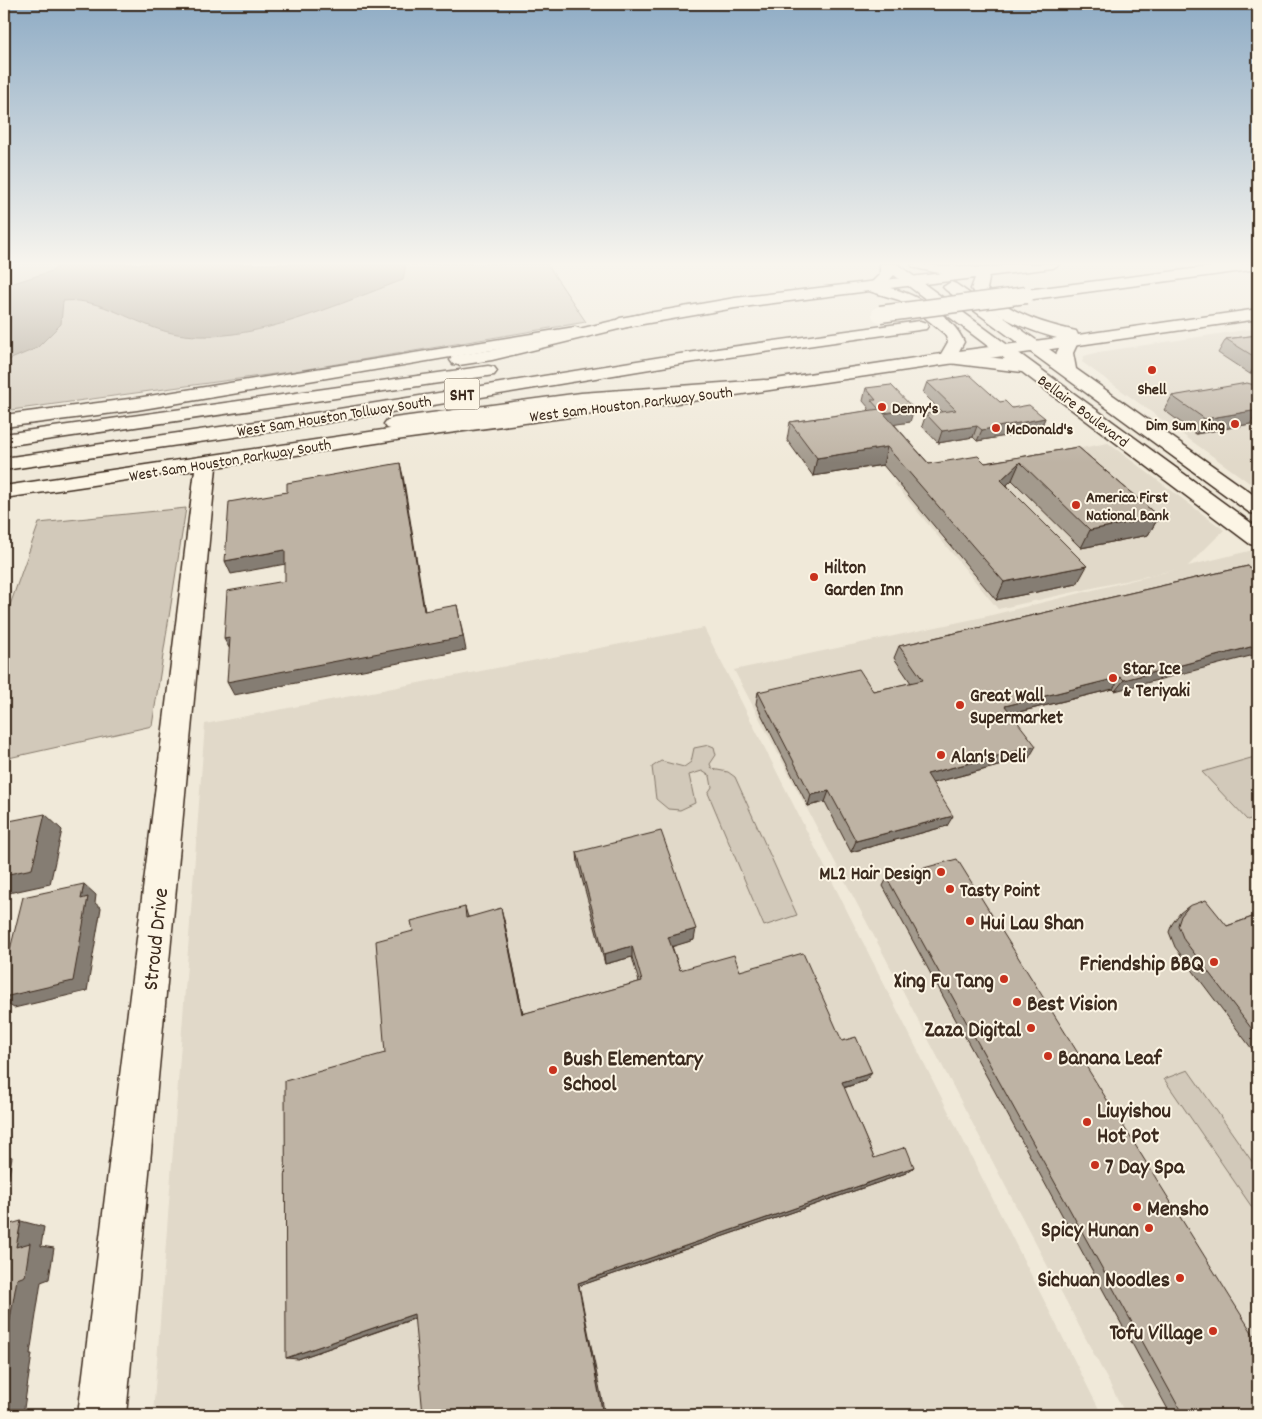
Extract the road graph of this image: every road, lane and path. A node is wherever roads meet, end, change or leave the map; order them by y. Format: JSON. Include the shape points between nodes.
{"nodes":[{"id":1,"x":583,"y":330,"type":"edge"},
{"id":2,"x":595,"y":330,"type":"edge"},
{"id":3,"x":889,"y":330,"type":"edge"},
{"id":4,"x":949,"y":330,"type":"edge"},
{"id":5,"x":977,"y":330,"type":"edge"},
{"id":6,"x":1010,"y":330,"type":"edge"},
{"id":7,"x":1043,"y":330,"type":"edge"},
{"id":8,"x":1144,"y":330,"type":"edge"},
{"id":9,"x":1089,"y":338,"type":"junction"},
{"id":10,"x":1071,"y":340,"type":"junction"},
{"id":11,"x":1032,"y":346,"type":"junction"},
{"id":12,"x":1004,"y":350,"type":"junction"},
{"id":13,"x":947,"y":358,"type":"junction"},
{"id":14,"x":522,"y":366,"type":"dead end"},
{"id":15,"x":1030,"y":370,"type":"junction"},
{"id":16,"x":1068,"y":372,"type":"junction"},
{"id":17,"x":764,"y":385,"type":"junction"},
{"id":18,"x":4,"y":420,"type":"edge"},
{"id":19,"x":112,"y":425,"type":"junction"},
{"id":20,"x":4,"y":440,"type":"edge"},
{"id":21,"x":1139,"y":450,"type":"junction"},
{"id":22,"x":4,"y":464,"type":"edge"},
{"id":23,"x":206,"y":464,"type":"junction"},
{"id":24,"x":4,"y":475,"type":"edge"},
{"id":25,"x":4,"y":492,"type":"edge"},
{"id":26,"x":1235,"y":492,"type":"junction"},
{"id":27,"x":1258,"y":508,"type":"edge"},
{"id":28,"x":1258,"y":539,"type":"edge"},
{"id":29,"x":102,"y":1415,"type":"edge"}],
"edges":[{"from":1,"to":18,"type":"main road","via":[[137,404]]},
{"from":2,"to":19,"type":"main road","via":[[492,355],[346,378]]},
{"from":3,"to":22,"type":"main road","name":"West Sam Houston Tollway South","number":"SHT","via":[[687,358],[291,423]]},
{"from":4,"to":13,"type":"main road","via":[[956,336],[956,342]]},
{"from":5,"to":12,"type":"main road","name":"Bellaire Boulevard"},
{"from":6,"to":11,"type":"main road","name":"Bellaire Boulevard"},
{"from":7,"to":9,"type":"main road"},
{"from":8,"to":9,"type":"main road","name":"West Sam Houston Parkway South"},
{"from":9,"to":10,"type":"main road","name":"West Sam Houston Parkway South"},
{"from":10,"to":11,"type":"main road","name":"West Sam Houston Parkway South"},
{"from":10,"to":16,"type":"main road","via":[[1064,352]]},
{"from":11,"to":12,"type":"main road","name":"West Sam Houston Parkway South"},
{"from":11,"to":16,"type":"main road","name":"Bellaire Boulevard"},
{"from":12,"to":13,"type":"main road","name":"West Sam Houston Parkway South"},
{"from":12,"to":15,"type":"main road","name":"Bellaire Boulevard"},
{"from":13,"to":15,"type":"main road","via":[[991,361]]},
{"from":13,"to":17,"type":"main road","name":"West Sam Houston Parkway South"},
{"from":14,"to":19,"type":"main road","name":"West Sam Houston Tollway South","number":"SHT"},
{"from":15,"to":21,"type":"main road","name":"Bellaire Boulevard"},
{"from":16,"to":26,"type":"main road","name":"Bellaire Boulevard"},
{"from":17,"to":23,"type":"main road","name":"West Sam Houston Parkway South","via":[[402,433]]},
{"from":17,"to":24,"type":"main road","via":[[581,399]]},
{"from":19,"to":20,"type":"main road","name":"West Sam Houston Tollway South","number":"SHT"},
{"from":21,"to":26,"type":"main road","via":[[1162,455],[1215,486]]},
{"from":21,"to":28,"type":"main road","name":"Bellaire Boulevard"},
{"from":23,"to":25,"type":"main road","name":"West Sam Houston Parkway South"},
{"from":23,"to":29,"type":"main road","name":"Stroud Drive"},
{"from":26,"to":27,"type":"main road","name":"Bellaire Boulevard"}]}
